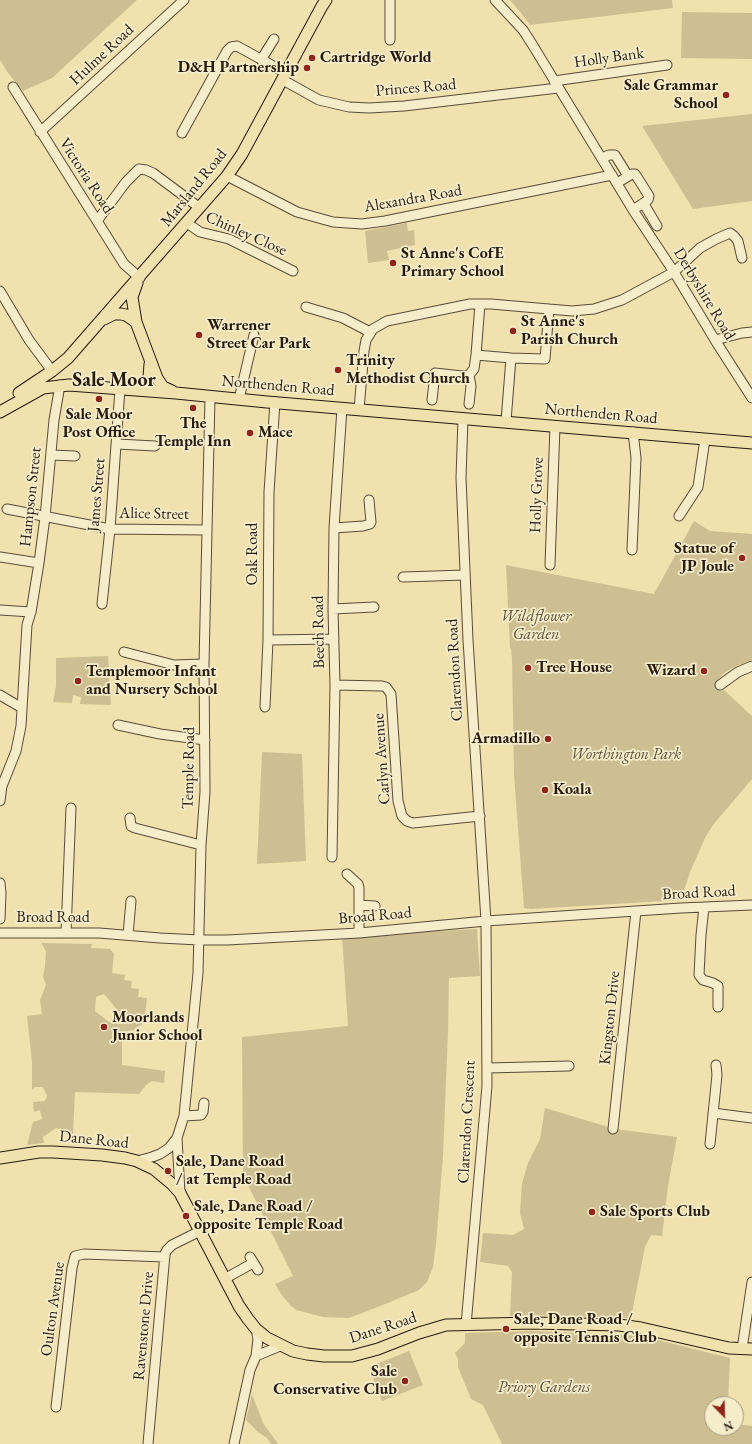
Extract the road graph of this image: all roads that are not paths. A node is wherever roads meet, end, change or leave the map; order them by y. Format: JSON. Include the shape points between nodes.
{"nodes":[{"id":1,"x":184,"y":0,"type":"edge"},
{"id":2,"x":326,"y":0,"type":"edge"},
{"id":3,"x":390,"y":0,"type":"edge"},
{"id":4,"x":495,"y":0,"type":"edge"},
{"id":5,"x":274,"y":39,"type":"dead end"},
{"id":6,"x":390,"y":40,"type":"dead end"},
{"id":7,"x":261,"y":60,"type":"junction"},
{"id":8,"x":667,"y":65,"type":"dead end"},
{"id":9,"x":285,"y":76,"type":"junction"},
{"id":10,"x":556,"y":84,"type":"junction"},
{"id":11,"x":13,"y":87,"type":"dead end"},
{"id":12,"x":40,"y":132,"type":"junction"},
{"id":13,"x":182,"y":133,"type":"dead end"},
{"id":14,"x":602,"y":158,"type":"junction"},
{"id":15,"x":612,"y":175,"type":"junction"},
{"id":16,"x":227,"y":176,"type":"junction"},
{"id":17,"x":628,"y":176,"type":"junction"},
{"id":18,"x":617,"y":183,"type":"junction"},
{"id":19,"x":644,"y":204,"type":"junction"},
{"id":20,"x":200,"y":208,"type":"junction"},
{"id":21,"x":633,"y":210,"type":"junction"},
{"id":22,"x":97,"y":220,"type":"junction"},
{"id":23,"x":187,"y":223,"type":"junction"},
{"id":24,"x":644,"y":226,"type":"junction"},
{"id":25,"x":742,"y":258,"type":"dead end"},
{"id":26,"x":293,"y":271,"type":"dead end"},
{"id":27,"x":674,"y":272,"type":"junction"},
{"id":28,"x":140,"y":278,"type":"junction"},
{"id":29,"x":0,"y":291,"type":"edge"},
{"id":30,"x":480,"y":304,"type":"junction"},
{"id":31,"x":306,"y":306,"type":"dead end"},
{"id":32,"x":549,"y":309,"type":"junction"},
{"id":33,"x":100,"y":321,"type":"junction"},
{"id":34,"x":136,"y":322,"type":"junction"},
{"id":35,"x":370,"y":332,"type":"junction"},
{"id":36,"x":752,"y":332,"type":"edge"},
{"id":37,"x":254,"y":335,"type":"dead end"},
{"id":38,"x":715,"y":340,"type":"junction"},
{"id":39,"x":476,"y":355,"type":"junction"},
{"id":40,"x":511,"y":358,"type":"junction"},
{"id":41,"x":150,"y":361,"type":"junction"},
{"id":42,"x":52,"y":371,"type":"junction"},
{"id":43,"x":469,"y":375,"type":"junction"},
{"id":44,"x":60,"y":385,"type":"junction"},
{"id":45,"x":120,"y":389,"type":"junction"},
{"id":46,"x":134,"y":390,"type":"junction"},
{"id":47,"x":176,"y":392,"type":"junction"},
{"id":48,"x":210,"y":397,"type":"junction"},
{"id":49,"x":752,"y":398,"type":"edge"},
{"id":50,"x":239,"y":399,"type":"junction"},
{"id":51,"x":432,"y":400,"type":"dead end"},
{"id":52,"x":275,"y":402,"type":"junction"},
{"id":53,"x":0,"y":404,"type":"edge"},
{"id":54,"x":469,"y":404,"type":"dead end"},
{"id":55,"x":342,"y":408,"type":"junction"},
{"id":56,"x":359,"y":409,"type":"junction"},
{"id":57,"x":0,"y":412,"type":"edge"},
{"id":58,"x":463,"y":418,"type":"junction"},
{"id":59,"x":506,"y":421,"type":"junction"},
{"id":60,"x":555,"y":426,"type":"junction"},
{"id":61,"x":633,"y":432,"type":"junction"},
{"id":62,"x":704,"y":438,"type":"junction"},
{"id":63,"x":752,"y":443,"type":"edge"},
{"id":64,"x":117,"y":444,"type":"junction"},
{"id":65,"x":154,"y":446,"type":"dead end"},
{"id":66,"x":51,"y":451,"type":"junction"},
{"id":67,"x":75,"y":456,"type":"dead end"},
{"id":68,"x":369,"y":500,"type":"dead end"},
{"id":69,"x":6,"y":509,"type":"dead end"},
{"id":70,"x":680,"y":516,"type":"dead end"},
{"id":71,"x":45,"y":517,"type":"junction"},
{"id":72,"x":334,"y":528,"type":"junction"},
{"id":73,"x":110,"y":529,"type":"junction"},
{"id":74,"x":208,"y":530,"type":"junction"},
{"id":75,"x":632,"y":550,"type":"dead end"},
{"id":76,"x":0,"y":557,"type":"edge"},
{"id":77,"x":38,"y":563,"type":"junction"},
{"id":78,"x":550,"y":565,"type":"dead end"},
{"id":79,"x":465,"y":575,"type":"junction"},
{"id":80,"x":402,"y":577,"type":"dead end"},
{"id":81,"x":102,"y":604,"type":"dead end"},
{"id":82,"x":374,"y":607,"type":"dead end"},
{"id":83,"x":333,"y":609,"type":"junction"},
{"id":84,"x":2,"y":610,"type":"edge"},
{"id":85,"x":31,"y":612,"type":"junction"},
{"id":86,"x":334,"y":639,"type":"junction"},
{"id":87,"x":268,"y":640,"type":"junction"},
{"id":88,"x":124,"y":652,"type":"dead end"},
{"id":89,"x":204,"y":664,"type":"junction"},
{"id":90,"x":752,"y":666,"type":"edge"},
{"id":91,"x":335,"y":685,"type":"junction"},
{"id":92,"x":720,"y":685,"type":"dead end"},
{"id":93,"x":0,"y":695,"type":"edge"},
{"id":94,"x":266,"y":707,"type":"dead end"},
{"id":95,"x":22,"y":708,"type":"junction"},
{"id":96,"x":118,"y":725,"type":"dead end"},
{"id":97,"x":205,"y":740,"type":"junction"},
{"id":98,"x":1,"y":801,"type":"edge"},
{"id":99,"x":71,"y":808,"type":"dead end"},
{"id":100,"x":480,"y":816,"type":"junction"},
{"id":101,"x":130,"y":818,"type":"dead end"},
{"id":102,"x":201,"y":845,"type":"junction"},
{"id":103,"x":332,"y":857,"type":"dead end"},
{"id":104,"x":348,"y":874,"type":"dead end"},
{"id":105,"x":0,"y":883,"type":"edge"},
{"id":106,"x":131,"y":901,"type":"dead end"},
{"id":107,"x":359,"y":905,"type":"junction"},
{"id":108,"x":752,"y":905,"type":"edge"},
{"id":109,"x":376,"y":906,"type":"dead end"},
{"id":110,"x":704,"y":907,"type":"junction"},
{"id":111,"x":636,"y":911,"type":"junction"},
{"id":112,"x":0,"y":920,"type":"edge"},
{"id":113,"x":486,"y":921,"type":"junction"},
{"id":114,"x":66,"y":932,"type":"junction"},
{"id":115,"x":0,"y":933,"type":"edge"},
{"id":116,"x":359,"y":933,"type":"junction"},
{"id":117,"x":128,"y":935,"type":"junction"},
{"id":118,"x":199,"y":940,"type":"junction"},
{"id":119,"x":718,"y":1007,"type":"dead end"},
{"id":120,"x":716,"y":1065,"type":"dead end"},
{"id":121,"x":569,"y":1066,"type":"dead end"},
{"id":122,"x":487,"y":1068,"type":"junction"},
{"id":123,"x":204,"y":1103,"type":"dead end"},
{"id":124,"x":713,"y":1113,"type":"junction"},
{"id":125,"x":184,"y":1116,"type":"junction"},
{"id":126,"x":752,"y":1118,"type":"edge"},
{"id":127,"x":613,"y":1129,"type":"dead end"},
{"id":128,"x":177,"y":1138,"type":"junction"},
{"id":129,"x":710,"y":1144,"type":"dead end"},
{"id":130,"x":0,"y":1158,"type":"edge"},
{"id":131,"x":137,"y":1161,"type":"junction"},
{"id":132,"x":180,"y":1193,"type":"junction"},
{"id":133,"x":200,"y":1231,"type":"junction"},
{"id":134,"x":165,"y":1257,"type":"junction"},
{"id":135,"x":254,"y":1263,"type":"dead end"},
{"id":136,"x":226,"y":1278,"type":"junction"},
{"id":137,"x":752,"y":1282,"type":"edge"},
{"id":138,"x":466,"y":1324,"type":"junction"},
{"id":139,"x":256,"y":1329,"type":"junction"},
{"id":140,"x":280,"y":1346,"type":"junction"},
{"id":141,"x":747,"y":1349,"type":"edge"},
{"id":142,"x":256,"y":1356,"type":"junction"},
{"id":143,"x":56,"y":1407,"type":"dead end"},
{"id":144,"x":148,"y":1444,"type":"edge"},
{"id":145,"x":234,"y":1444,"type":"edge"}],
"edges":[{"from":1,"to":12,"type":"street","name":"Hulme Road"},
{"from":2,"to":9,"type":"main road","name":"Marsland Road"},
{"from":3,"to":6,"type":"street"},
{"from":4,"to":10,"type":"street","name":"Derbyshire Road","via":[[522,30]]},
{"from":5,"to":7,"type":"street"},
{"from":7,"to":9,"type":"street","name":"Princes Road"},
{"from":7,"to":13,"type":"street","name":"Princes Road","via":[[237,46],[229,49]]},
{"from":8,"to":10,"type":"street","name":"Holly Bank"},
{"from":9,"to":10,"type":"street","name":"Princes Road","via":[[319,100],[349,107],[404,106]]},
{"from":9,"to":16,"type":"main road","name":"Marsland Road"},
{"from":10,"to":14,"type":"street","name":"Derbyshire Road"},
{"from":11,"to":12,"type":"street","name":"Victoria Road"},
{"from":12,"to":22,"type":"street","name":"Victoria Road"},
{"from":14,"to":15,"type":"street","name":"Derbyshire Road"},
{"from":14,"to":17,"type":"street","via":[[615,155]]},
{"from":15,"to":16,"type":"street","name":"Alexandra Road","via":[[362,224],[333,222],[297,212]]},
{"from":15,"to":18,"type":"street","name":"Derbyshire Road"},
{"from":16,"to":20,"type":"main road","name":"Marsland Road"},
{"from":17,"to":18,"type":"street"},
{"from":17,"to":19,"type":"street","via":[[635,174],[648,196]]},
{"from":18,"to":21,"type":"street","name":"Derbyshire Road"},
{"from":19,"to":21,"type":"street"},
{"from":19,"to":24,"type":"street","via":[[655,223]]},
{"from":20,"to":22,"type":"street","via":[[153,173],[139,169]]},
{"from":20,"to":23,"type":"main road","name":"Marsland Road"},
{"from":21,"to":24,"type":"street","name":"Derbyshire Road"},
{"from":22,"to":28,"type":"street","name":"Victoria Road","via":[[124,264]]},
{"from":23,"to":26,"type":"street","name":"Chinley Close","via":[[200,232],[229,239]]},
{"from":23,"to":28,"type":"main road","name":"Marsland Road"},
{"from":24,"to":27,"type":"street","name":"Derbyshire Road"},
{"from":25,"to":27,"type":"street","via":[[738,241],[730,233],[700,248]]},
{"from":27,"to":32,"type":"street","via":[[639,292],[608,305],[578,311]]},
{"from":27,"to":38,"type":"street","name":"Derbyshire Road"},
{"from":28,"to":33,"type":"main road","name":"Marsland Road"},
{"from":28,"to":34,"type":"main road","via":[[132,297]]},
{"from":29,"to":42,"type":"street","via":[[29,340]]},
{"from":30,"to":32,"type":"street"},
{"from":30,"to":35,"type":"street","via":[[387,321],[377,325]]},
{"from":30,"to":39,"type":"street"},
{"from":31,"to":35,"type":"street","via":[[343,318]]},
{"from":32,"to":40,"type":"street","via":[[545,359]]},
{"from":33,"to":34,"type":"main road","via":[[114,314],[126,316]]},
{"from":33,"to":42,"type":"main road","name":"Marsland Road","via":[[68,358]]},
{"from":34,"to":41,"type":"main road"},
{"from":35,"to":56,"type":"street","via":[[364,351]]},
{"from":36,"to":38,"type":"street","via":[[742,332]]},
{"from":37,"to":50,"type":"street"},
{"from":38,"to":49,"type":"street","name":"Derbyshire Road"},
{"from":39,"to":40,"type":"street"},
{"from":39,"to":43,"type":"street","via":[[474,369]]},
{"from":40,"to":59,"type":"street"},
{"from":41,"to":46,"type":"main road","via":[[149,377],[145,384]]},
{"from":41,"to":47,"type":"main road","via":[[163,388]]},
{"from":42,"to":53,"type":"main road"},
{"from":43,"to":51,"type":"street","via":[[435,373]]},
{"from":43,"to":54,"type":"street"},
{"from":44,"to":45,"type":"main road","name":"Northenden Road"},
{"from":44,"to":57,"type":"main road","name":"Northenden Road","via":[[43,388]]},
{"from":44,"to":66,"type":"street","name":"Hampson Street"},
{"from":45,"to":46,"type":"main road","name":"Northenden Road"},
{"from":45,"to":64,"type":"street","name":"James Street"},
{"from":46,"to":47,"type":"main road","name":"Northenden Road"},
{"from":47,"to":48,"type":"main road","name":"Northenden Road"},
{"from":48,"to":50,"type":"main road","name":"Northenden Road"},
{"from":48,"to":74,"type":"street","name":"Temple Road"},
{"from":50,"to":52,"type":"main road","name":"Northenden Road"},
{"from":52,"to":55,"type":"main road","name":"Northenden Road"},
{"from":52,"to":87,"type":"street","name":"Oak Road","via":[[269,492]]},
{"from":55,"to":56,"type":"main road","name":"Northenden Road"},
{"from":55,"to":72,"type":"street","name":"Beech Road"},
{"from":56,"to":58,"type":"main road","name":"Northenden Road"},
{"from":58,"to":59,"type":"main road","name":"Northenden Road"},
{"from":58,"to":79,"type":"street","name":"Clarendon Road","via":[[461,478]]},
{"from":59,"to":60,"type":"main road","name":"Northenden Road"},
{"from":60,"to":61,"type":"main road","name":"Northenden Road"},
{"from":60,"to":78,"type":"street","name":"Holly Grove"},
{"from":61,"to":62,"type":"main road","name":"Northenden Road"},
{"from":61,"to":75,"type":"street","via":[[636,458]]},
{"from":62,"to":63,"type":"main road","name":"Northenden Road"},
{"from":62,"to":70,"type":"street","via":[[698,487]]},
{"from":64,"to":65,"type":"street"},
{"from":64,"to":73,"type":"street","name":"James Street"},
{"from":66,"to":67,"type":"street"},
{"from":66,"to":71,"type":"street","name":"Hampson Street"},
{"from":68,"to":72,"type":"street","via":[[370,524]]},
{"from":69,"to":71,"type":"street","name":"Alice Street"},
{"from":71,"to":73,"type":"street","name":"Alice Street"},
{"from":71,"to":77,"type":"street","name":"Hampson Street"},
{"from":72,"to":83,"type":"street","name":"Beech Road"},
{"from":73,"to":74,"type":"street","name":"Alice Street"},
{"from":73,"to":81,"type":"street","name":"James Street"},
{"from":74,"to":89,"type":"street","name":"Temple Road"},
{"from":76,"to":77,"type":"street"},
{"from":77,"to":85,"type":"street","name":"Hampson Street"},
{"from":79,"to":80,"type":"street"},
{"from":79,"to":100,"type":"street","name":"Clarendon Road"},
{"from":82,"to":83,"type":"street"},
{"from":83,"to":86,"type":"street","name":"Beech Road"},
{"from":84,"to":85,"type":"street"},
{"from":85,"to":95,"type":"street","name":"Hampson Street","via":[[27,625]]},
{"from":86,"to":87,"type":"street"},
{"from":86,"to":91,"type":"street","name":"Beech Road"},
{"from":87,"to":94,"type":"street","name":"Oak Road"},
{"from":88,"to":89,"type":"street","via":[[174,665]]},
{"from":89,"to":97,"type":"street","name":"Temple Road"},
{"from":90,"to":92,"type":"street"},
{"from":91,"to":100,"type":"street","name":"Carlyn Avenue","via":[[378,685],[389,690],[393,699],[398,801],[402,816],[407,821],[413,823]]},
{"from":91,"to":103,"type":"street","name":"Beech Road"},
{"from":93,"to":95,"type":"street"},
{"from":95,"to":98,"type":"street","name":"Hampson Street","via":[[16,751],[2,786]]},
{"from":96,"to":97,"type":"street"},
{"from":97,"to":102,"type":"street","name":"Temple Road"},
{"from":99,"to":114,"type":"street"},
{"from":100,"to":113,"type":"street","name":"Clarendon Road"},
{"from":101,"to":102,"type":"street","via":[[131,826],[135,828]]},
{"from":102,"to":118,"type":"street","name":"Temple Road"},
{"from":104,"to":107,"type":"street","via":[[358,884]]},
{"from":105,"to":112,"type":"street"},
{"from":106,"to":117,"type":"street"},
{"from":107,"to":109,"type":"street"},
{"from":107,"to":116,"type":"street"},
{"from":108,"to":110,"type":"street","name":"Broad Road"},
{"from":110,"to":111,"type":"street","name":"Broad Road"},
{"from":110,"to":119,"type":"street","via":[[698,971],[702,980],[718,986]]},
{"from":111,"to":113,"type":"street","name":"Broad Road"},
{"from":111,"to":127,"type":"street","name":"Kingston Drive"},
{"from":113,"to":116,"type":"street","name":"Broad Road"},
{"from":113,"to":122,"type":"street","name":"Clarendon Crescent"},
{"from":114,"to":115,"type":"street","name":"Broad Road"},
{"from":114,"to":117,"type":"street","name":"Broad Road"},
{"from":116,"to":118,"type":"street","name":"Broad Road"},
{"from":117,"to":118,"type":"street","name":"Broad Road"},
{"from":118,"to":125,"type":"street","name":"Temple Road"},
{"from":120,"to":124,"type":"street"},
{"from":121,"to":122,"type":"street"},
{"from":122,"to":138,"type":"street","name":"Clarendon Crescent","via":[[487,1097]]},
{"from":123,"to":125,"type":"street","via":[[201,1114]]},
{"from":124,"to":126,"type":"street"},
{"from":124,"to":129,"type":"street"},
{"from":125,"to":128,"type":"street","name":"Temple Road"},
{"from":128,"to":131,"type":"street","name":"Temple Road","via":[[169,1148]]},
{"from":128,"to":132,"type":"street","name":"Temple Road"},
{"from":130,"to":131,"type":"main road","name":"Dane Road","via":[[53,1152],[102,1155]]},
{"from":131,"to":132,"type":"main road","name":"Dane Road","via":[[158,1172]]},
{"from":132,"to":133,"type":"main road","name":"Dane Road"},
{"from":133,"to":134,"type":"street","name":"Ravenstone Drive","via":[[172,1245]]},
{"from":133,"to":136,"type":"main road","name":"Dane Road"},
{"from":134,"to":143,"type":"street","name":"Oulton Avenue","via":[[84,1254],[75,1256]]},
{"from":134,"to":144,"type":"street","name":"Ravenstone Drive"},
{"from":135,"to":136,"type":"street"},
{"from":136,"to":139,"type":"main road","name":"Dane Road","via":[[239,1306]]},
{"from":137,"to":141,"type":"street"},
{"from":138,"to":140,"type":"main road","name":"Dane Road","via":[[432,1328],[352,1356],[307,1354]]},
{"from":138,"to":141,"type":"main road","name":"Dane Road","via":[[619,1325],[729,1348]]},
{"from":139,"to":140,"type":"main road","name":"Dane Road"},
{"from":139,"to":142,"type":"street"},
{"from":140,"to":142,"type":"street"},
{"from":142,"to":145,"type":"street","via":[[250,1370]]}]}
